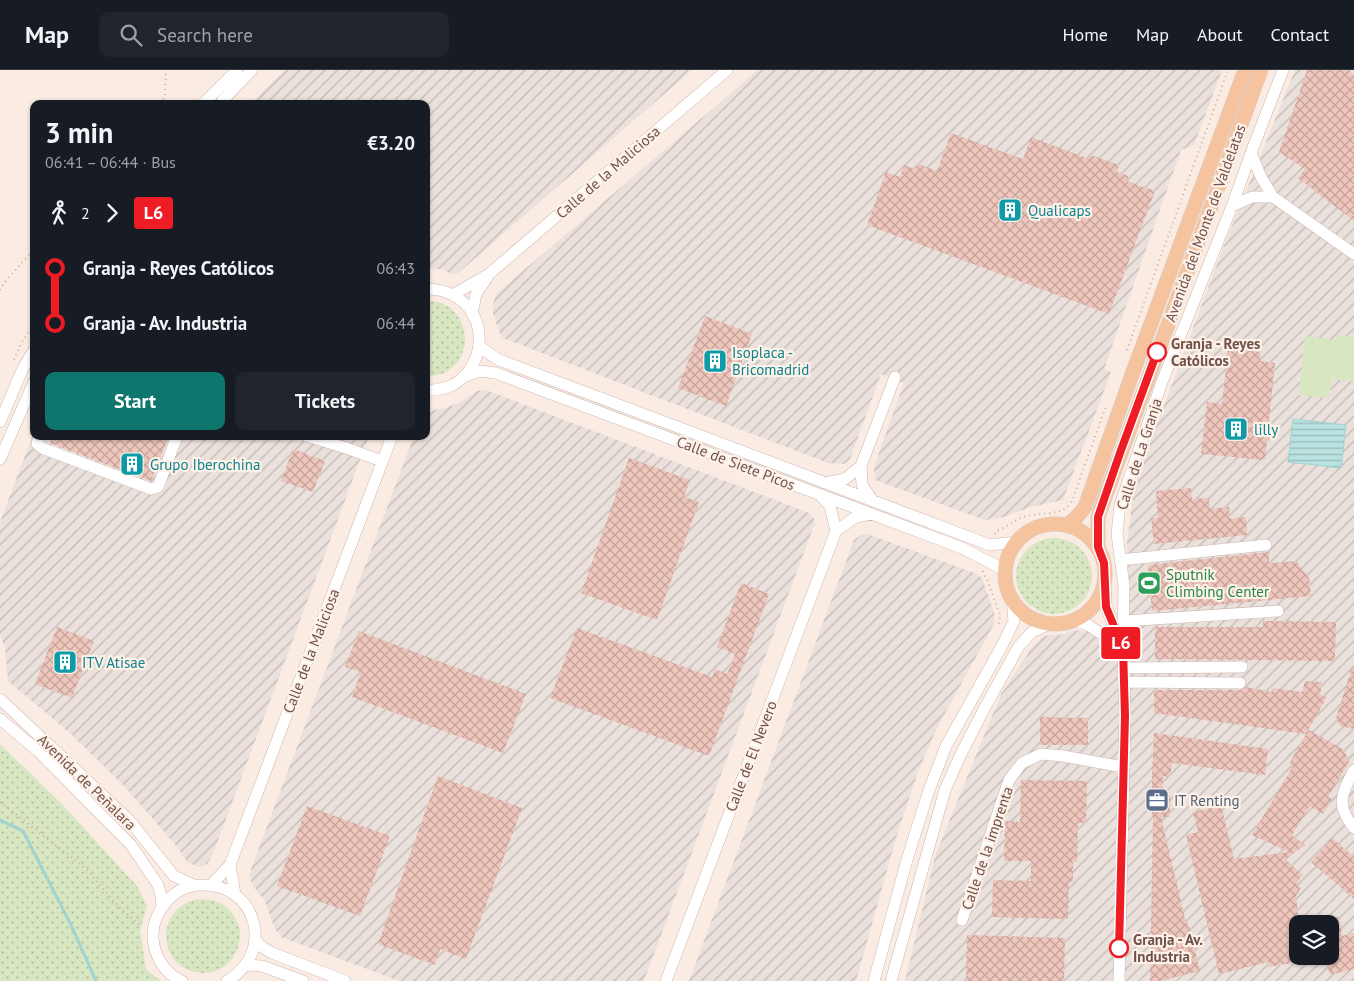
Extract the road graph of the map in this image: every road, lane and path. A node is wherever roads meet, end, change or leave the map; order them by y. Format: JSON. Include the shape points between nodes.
{"nodes":[{"id":1,"x":166,"y":70,"type":"edge"},
{"id":2,"x":237,"y":70,"type":"edge"},
{"id":3,"x":252,"y":70,"type":"edge"},
{"id":4,"x":727,"y":70,"type":"edge"},
{"id":5,"x":1228,"y":70,"type":"edge"},
{"id":6,"x":1246,"y":70,"type":"edge"},
{"id":7,"x":1261,"y":70,"type":"edge"},
{"id":8,"x":1283,"y":70,"type":"edge"},
{"id":9,"x":163,"y":100,"type":"edge"},
{"id":10,"x":207,"y":100,"type":"edge"},
{"id":11,"x":223,"y":100,"type":"edge"},
{"id":12,"x":1251,"y":153,"type":"junction"},
{"id":13,"x":1273,"y":197,"type":"junction"},
{"id":14,"x":1232,"y":206,"type":"junction"},
{"id":15,"x":30,"y":254,"type":"edge"},
{"id":16,"x":1354,"y":254,"type":"edge"},
{"id":17,"x":489,"y":274,"type":"junction"},
{"id":18,"x":430,"y":289,"type":"edge"},
{"id":19,"x":0,"y":290,"type":"edge"},
{"id":20,"x":453,"y":295,"type":"junction"},
{"id":21,"x":472,"y":314,"type":"junction"},
{"id":22,"x":479,"y":346,"type":"junction"},
{"id":23,"x":1127,"y":349,"type":"dead end"},
{"id":24,"x":30,"y":357,"type":"edge"},
{"id":25,"x":463,"y":377,"type":"junction"},
{"id":26,"x":894,"y":377,"type":"dead end"},
{"id":27,"x":1162,"y":382,"type":"junction"},
{"id":28,"x":30,"y":391,"type":"edge"},
{"id":29,"x":430,"y":391,"type":"edge"},
{"id":30,"x":1108,"y":403,"type":"dead end"},
{"id":31,"x":0,"y":422,"type":"edge"},
{"id":32,"x":1129,"y":431,"type":"junction"},
{"id":33,"x":38,"y":440,"type":"edge"},
{"id":34,"x":176,"y":440,"type":"edge"},
{"id":35,"x":320,"y":440,"type":"edge"},
{"id":36,"x":348,"y":440,"type":"edge"},
{"id":37,"x":390,"y":440,"type":"edge"},
{"id":38,"x":346,"y":448,"type":"junction"},
{"id":39,"x":0,"y":459,"type":"edge"},
{"id":40,"x":382,"y":462,"type":"junction"},
{"id":41,"x":861,"y":466,"type":"junction"},
{"id":42,"x":824,"y":483,"type":"junction"},
{"id":43,"x":819,"y":494,"type":"junction"},
{"id":44,"x":872,"y":501,"type":"junction"},
{"id":45,"x":871,"y":514,"type":"junction"},
{"id":46,"x":1067,"y":526,"type":"junction"},
{"id":47,"x":836,"y":531,"type":"junction"},
{"id":48,"x":1016,"y":542,"type":"junction"},
{"id":49,"x":990,"y":545,"type":"junction"},
{"id":50,"x":1266,"y":545,"type":"dead end"},
{"id":51,"x":1098,"y":547,"type":"junction"},
{"id":52,"x":985,"y":559,"type":"junction"},
{"id":53,"x":1120,"y":560,"type":"junction"},
{"id":54,"x":1005,"y":571,"type":"junction"},
{"id":55,"x":1105,"y":580,"type":"junction"},
{"id":56,"x":1012,"y":599,"type":"junction"},
{"id":57,"x":1278,"y":611,"type":"dead end"},
{"id":58,"x":1075,"y":620,"type":"junction"},
{"id":59,"x":1123,"y":621,"type":"junction"},
{"id":60,"x":1050,"y":624,"type":"junction"},
{"id":61,"x":999,"y":626,"type":"dead end"},
{"id":62,"x":1123,"y":648,"type":"junction"},
{"id":63,"x":1123,"y":668,"type":"junction"},
{"id":64,"x":1242,"y":668,"type":"dead end"},
{"id":65,"x":1124,"y":682,"type":"junction"},
{"id":66,"x":1240,"y":683,"type":"dead end"},
{"id":67,"x":0,"y":699,"type":"edge"},
{"id":68,"x":0,"y":719,"type":"edge"},
{"id":69,"x":1123,"y":767,"type":"junction"},
{"id":70,"x":1354,"y":770,"type":"edge"},
{"id":71,"x":0,"y":802,"type":"edge"},
{"id":72,"x":1354,"y":828,"type":"edge"},
{"id":73,"x":230,"y":865,"type":"junction"},
{"id":74,"x":194,"y":885,"type":"junction"},
{"id":75,"x":211,"y":885,"type":"junction"},
{"id":76,"x":234,"y":894,"type":"junction"},
{"id":77,"x":162,"y":906,"type":"junction"},
{"id":78,"x":962,"y":920,"type":"dead end"},
{"id":79,"x":153,"y":937,"type":"junction"},
{"id":80,"x":256,"y":941,"type":"junction"},
{"id":81,"x":247,"y":965,"type":"junction"},
{"id":82,"x":233,"y":979,"type":"edge"},
{"id":83,"x":300,"y":980,"type":"edge"},
{"id":84,"x":182,"y":981,"type":"edge"},
{"id":85,"x":282,"y":981,"type":"edge"},
{"id":86,"x":345,"y":981,"type":"edge"},
{"id":87,"x":666,"y":981,"type":"edge"},
{"id":88,"x":874,"y":981,"type":"edge"},
{"id":89,"x":891,"y":981,"type":"edge"},
{"id":90,"x":1118,"y":981,"type":"edge"}],
"edges":[{"from":1,"to":9,"type":"path"},
{"from":2,"to":10,"type":"street"},
{"from":3,"to":11,"type":"street"},
{"from":4,"to":17,"type":"street","name":"Calle de la Maliciosa"},
{"from":5,"to":23,"type":"path"},
{"from":6,"to":46,"type":"main road","name":"Avenida del Monte de Valdelatas","via":[[1085,507]]},
{"from":7,"to":32,"type":"main road","name":"Avenida del Monte de Valdelatas"},
{"from":8,"to":12,"type":"street","name":"Calle de La Granja"},
{"from":12,"to":13,"type":"street"},
{"from":12,"to":14,"type":"street","name":"Calle de La Granja"},
{"from":13,"to":14,"type":"street","via":[[1252,197]]},
{"from":13,"to":16,"type":"street"},
{"from":14,"to":27,"type":"street","name":"Calle de La Granja"},
{"from":15,"to":19,"type":"path"},
{"from":17,"to":20,"type":"street","name":"Calle de la Maliciosa"},
{"from":17,"to":21,"type":"street","name":"Calle de la Maliciosa","via":[[476,294]]},
{"from":18,"to":20,"type":"street"},
{"from":20,"to":21,"type":"street"},
{"from":21,"to":22,"type":"street","via":[[477,324]]},
{"from":22,"to":25,"type":"street","via":[[471,368]]},
{"from":22,"to":42,"type":"street","name":"Calle de Siete Picos","via":[[496,359]]},
{"from":24,"to":31,"type":"street"},
{"from":25,"to":29,"type":"street","via":[[452,386]]},
{"from":25,"to":43,"type":"street","name":"Calle de Siete Picos","via":[[480,371],[496,373]]},
{"from":26,"to":41,"type":"street"},
{"from":27,"to":32,"type":"street"},
{"from":27,"to":53,"type":"street","name":"Calle de La Granja","via":[[1120,505],[1117,534]]},
{"from":28,"to":39,"type":"street"},
{"from":30,"to":49,"type":"path","via":[[1067,508],[1020,519],[996,531]]},
{"from":32,"to":51,"type":"main road","name":"Avenida del Monte de Valdelatas","via":[[1098,517]]},
{"from":33,"to":34,"type":"street","via":[[37,444],[42,448],[151,489],[158,487]]},
{"from":35,"to":38,"type":"street"},
{"from":36,"to":38,"type":"street"},
{"from":37,"to":40,"type":"street","name":"Calle de la Maliciosa"},
{"from":38,"to":40,"type":"street"},
{"from":40,"to":73,"type":"street","name":"Calle de la Maliciosa"},
{"from":41,"to":42,"type":"street","via":[[845,479]]},
{"from":41,"to":44,"type":"street","via":[[862,485]]},
{"from":42,"to":44,"type":"street","name":"Calle de Siete Picos"},
{"from":43,"to":45,"type":"street","name":"Calle de Siete Picos"},
{"from":43,"to":47,"type":"street","via":[[830,506]]},
{"from":44,"to":49,"type":"street","name":"Calle de Siete Picos"},
{"from":45,"to":47,"type":"street","via":[[854,518]]},
{"from":45,"to":52,"type":"street","name":"Calle de Siete Picos"},
{"from":46,"to":48,"type":"main road","via":[[1039,527]]},
{"from":46,"to":51,"type":"main road","via":[[1084,533]]},
{"from":47,"to":87,"type":"street","name":"Calle de El Nevero"},
{"from":48,"to":49,"type":"street","name":"Calle de Siete Picos"},
{"from":48,"to":54,"type":"main road","via":[[1008,556]]},
{"from":50,"to":53,"type":"street"},
{"from":51,"to":55,"type":"main road","via":[[1104,563]]},
{"from":52,"to":54,"type":"street","name":"Calle de Siete Picos"},
{"from":52,"to":61,"type":"path","via":[[982,567],[1000,615]]},
{"from":53,"to":59,"type":"street","name":"Calle de La Granja","via":[[1124,586]]},
{"from":54,"to":56,"type":"main road","via":[[1006,586]]},
{"from":55,"to":58,"type":"main road","via":[[1095,604]]},
{"from":55,"to":62,"type":"street","via":[[1106,607]]},
{"from":56,"to":60,"type":"main road","via":[[1035,620]]},
{"from":56,"to":88,"type":"street","via":[[1014,621],[946,746],[928,793]]},
{"from":57,"to":59,"type":"street"},
{"from":58,"to":60,"type":"main road"},
{"from":58,"to":62,"type":"street"},
{"from":59,"to":62,"type":"street","name":"Calle de La Granja"},
{"from":60,"to":89,"type":"street","via":[[1032,632],[1019,646],[960,756],[946,790]]},
{"from":62,"to":63,"type":"street","name":"Calle de La Granja"},
{"from":63,"to":64,"type":"street"},
{"from":63,"to":65,"type":"street","name":"Calle de La Granja"},
{"from":65,"to":66,"type":"street"},
{"from":65,"to":69,"type":"street","name":"Calle de La Granja"},
{"from":67,"to":74,"type":"street","name":"Avenida de Peñalara","via":[[130,820],[174,876]]},
{"from":68,"to":77,"type":"street","name":"Avenida de Peñalara","via":[[38,751],[131,845],[158,885]]},
{"from":69,"to":78,"type":"street","name":"Calle de la imprenta","via":[[1041,754],[1022,763],[1009,780]]},
{"from":69,"to":90,"type":"street","name":"Calle de La Granja"},
{"from":70,"to":72,"type":"street","via":[[1343,791],[1342,801]]},
{"from":71,"to":79,"type":"path","via":[[84,867],[120,908]]},
{"from":73,"to":75,"type":"street","name":"Calle de la Maliciosa"},
{"from":73,"to":76,"type":"street","name":"Calle de la Maliciosa"},
{"from":74,"to":75,"type":"street"},
{"from":74,"to":77,"type":"street","via":[[182,889]]},
{"from":75,"to":76,"type":"street"},
{"from":76,"to":80,"type":"street","via":[[247,907],[254,923]]},
{"from":77,"to":79,"type":"street","via":[[155,921]]},
{"from":79,"to":84,"type":"street","via":[[156,953],[164,967]]},
{"from":80,"to":81,"type":"street"},
{"from":80,"to":86,"type":"street","via":[[272,953]]},
{"from":81,"to":82,"type":"street"},
{"from":81,"to":83,"type":"street","via":[[262,966]]},
{"from":83,"to":85,"type":"street"}]}
